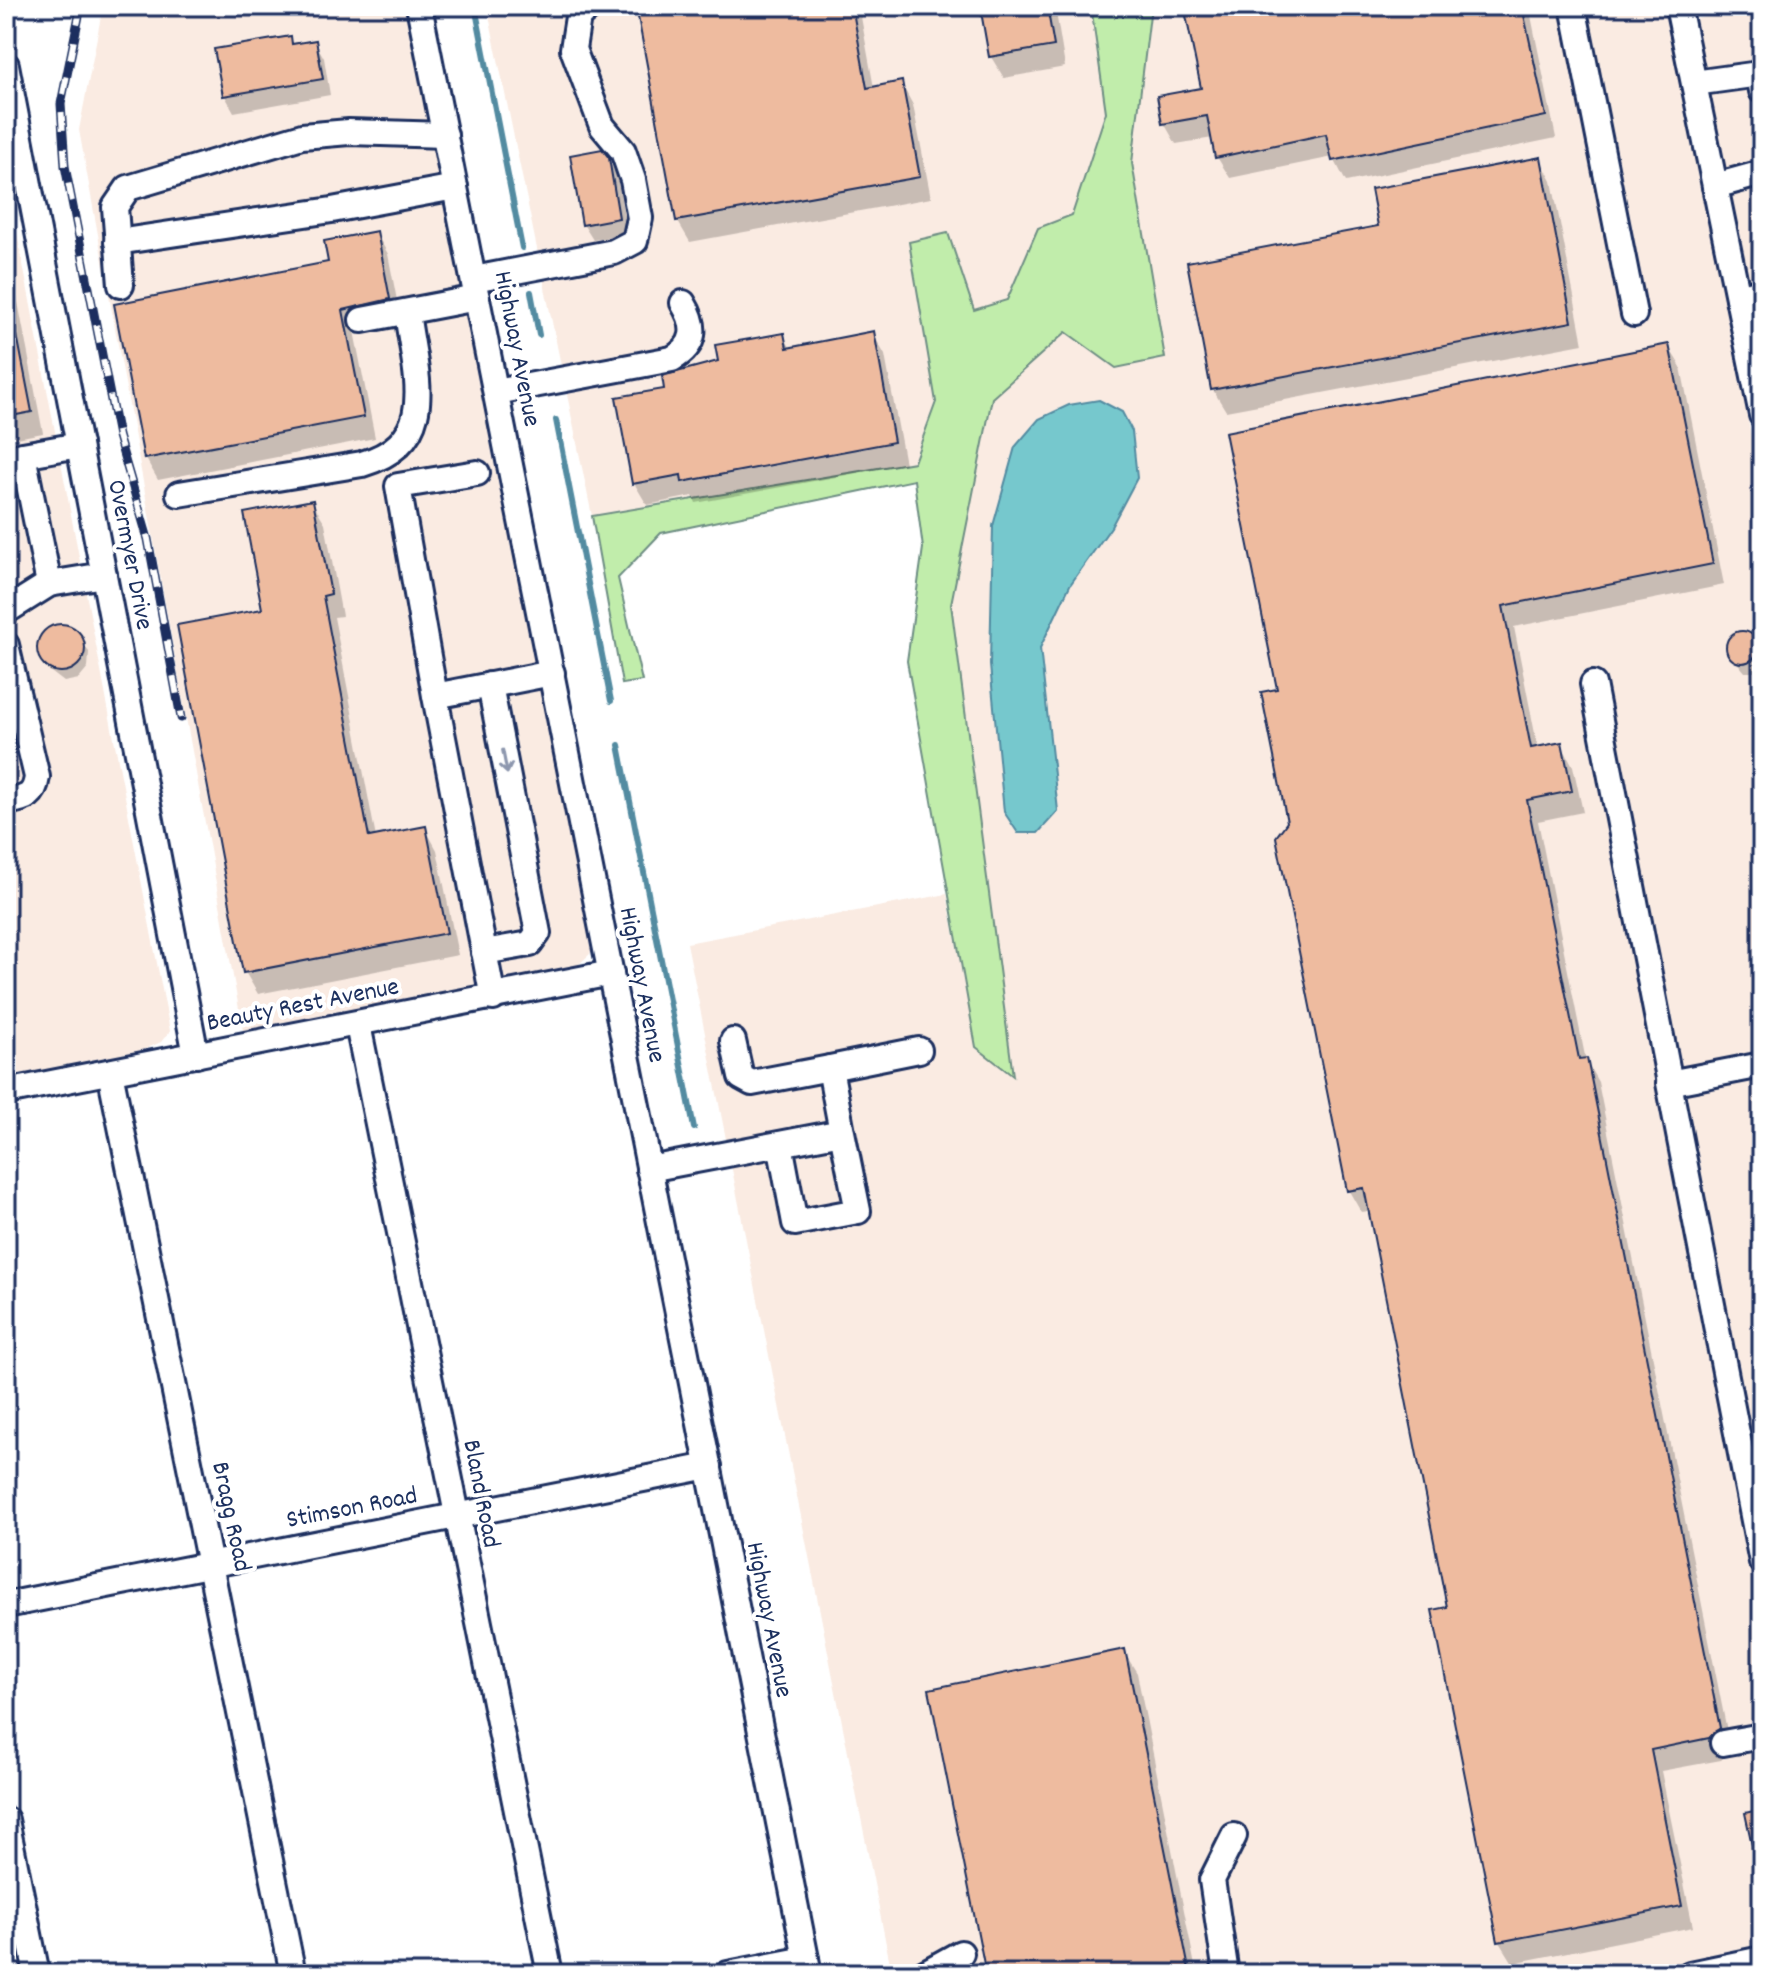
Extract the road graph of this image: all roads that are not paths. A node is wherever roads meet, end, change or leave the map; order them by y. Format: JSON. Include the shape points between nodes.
{"nodes":[{"id":1,"x":419,"y":6,"type":"edge"},
{"id":2,"x":591,"y":6,"type":"edge"},
{"id":3,"x":1573,"y":6,"type":"edge"},
{"id":4,"x":1678,"y":6,"type":"edge"},
{"id":5,"x":6,"y":65,"type":"edge"},
{"id":6,"x":1694,"y":83,"type":"junction"},
{"id":7,"x":1762,"y":91,"type":"edge"},
{"id":8,"x":445,"y":135,"type":"junction"},
{"id":9,"x":1762,"y":173,"type":"edge"},
{"id":10,"x":1715,"y":186,"type":"junction"},
{"id":11,"x":455,"y":187,"type":"junction"},
{"id":12,"x":117,"y":242,"type":"junction"},
{"id":13,"x":121,"y":285,"type":"dead end"},
{"id":14,"x":476,"y":288,"type":"junction"},
{"id":15,"x":1762,"y":291,"type":"edge"},
{"id":16,"x":1738,"y":297,"type":"junction"},
{"id":17,"x":683,"y":303,"type":"dead end"},
{"id":18,"x":407,"y":312,"type":"junction"},
{"id":19,"x":1634,"y":314,"type":"dead end"},
{"id":20,"x":362,"y":320,"type":"dead end"},
{"id":21,"x":496,"y":392,"type":"junction"},
{"id":22,"x":1762,"y":415,"type":"edge"},
{"id":23,"x":79,"y":445,"type":"junction"},
{"id":24,"x":14,"y":456,"type":"edge"},
{"id":25,"x":477,"y":473,"type":"dead end"},
{"id":26,"x":179,"y":494,"type":"dead end"},
{"id":27,"x":104,"y":575,"type":"junction"},
{"id":28,"x":49,"y":584,"type":"junction"},
{"id":29,"x":6,"y":611,"type":"edge"},
{"id":30,"x":6,"y":645,"type":"edge"},
{"id":31,"x":552,"y":673,"type":"junction"},
{"id":32,"x":1593,"y":684,"type":"dead end"},
{"id":33,"x":490,"y":685,"type":"junction"},
{"id":34,"x":435,"y":696,"type":"junction"},
{"id":35,"x":6,"y":802,"type":"edge"},
{"id":36,"x":484,"y":952,"type":"junction"},
{"id":37,"x":611,"y":973,"type":"junction"},
{"id":38,"x":493,"y":998,"type":"junction"},
{"id":39,"x":358,"y":1025,"type":"junction"},
{"id":40,"x":733,"y":1041,"type":"dead end"},
{"id":41,"x":919,"y":1050,"type":"dead end"},
{"id":42,"x":196,"y":1055,"type":"junction"},
{"id":43,"x":1762,"y":1065,"type":"edge"},
{"id":44,"x":830,"y":1068,"type":"junction"},
{"id":45,"x":110,"y":1072,"type":"junction"},
{"id":46,"x":1670,"y":1083,"type":"junction"},
{"id":47,"x":6,"y":1092,"type":"edge"},
{"id":48,"x":842,"y":1132,"type":"junction"},
{"id":49,"x":780,"y":1144,"type":"junction"},
{"id":50,"x":649,"y":1169,"type":"junction"},
{"id":51,"x":709,"y":1466,"type":"junction"},
{"id":52,"x":456,"y":1517,"type":"junction"},
{"id":53,"x":1762,"y":1562,"type":"edge"},
{"id":54,"x":211,"y":1565,"type":"junction"},
{"id":55,"x":6,"y":1605,"type":"edge"},
{"id":56,"x":1762,"y":1736,"type":"edge"},
{"id":57,"x":1723,"y":1743,"type":"dead end"},
{"id":58,"x":6,"y":1820,"type":"edge"},
{"id":59,"x":1234,"y":1836,"type":"dead end"},
{"id":60,"x":961,"y":1953,"type":"dead end"},
{"id":61,"x":1762,"y":1959,"type":"edge"},
{"id":62,"x":808,"y":1966,"type":"edge"},
{"id":63,"x":37,"y":1974,"type":"edge"},
{"id":64,"x":293,"y":1974,"type":"edge"},
{"id":65,"x":550,"y":1974,"type":"edge"},
{"id":66,"x":728,"y":1974,"type":"edge"},
{"id":67,"x":923,"y":1974,"type":"edge"},
{"id":68,"x":1226,"y":1974,"type":"edge"},
{"id":69,"x":1690,"y":1974,"type":"edge"}],
"edges":[{"from":1,"to":8,"type":"street","name":"Highway Avenue"},
{"from":2,"to":14,"type":"street","via":[[578,17],[573,49],[602,126],[623,151],[633,180],[640,218],[635,241],[614,252]]},
{"from":3,"to":19,"type":"street"},
{"from":4,"to":6,"type":"street"},
{"from":5,"to":23,"type":"street","name":"Overmyer Drive"},
{"from":6,"to":7,"type":"street","via":[[1759,74]]},
{"from":6,"to":10,"type":"street"},
{"from":8,"to":11,"type":"street","name":"Highway Avenue"},
{"from":8,"to":12,"type":"street","via":[[302,136],[136,184],[115,207]]},
{"from":9,"to":10,"type":"street"},
{"from":10,"to":16,"type":"street"},
{"from":11,"to":12,"type":"street"},
{"from":11,"to":14,"type":"street","name":"Highway Avenue"},
{"from":12,"to":13,"type":"street"},
{"from":14,"to":18,"type":"street"},
{"from":14,"to":21,"type":"street","name":"Highway Avenue"},
{"from":15,"to":16,"type":"street"},
{"from":16,"to":22,"type":"street"},
{"from":17,"to":21,"type":"street","via":[[693,320],[693,336],[684,352],[672,359]]},
{"from":18,"to":20,"type":"street"},
{"from":18,"to":26,"type":"street","via":[[417,406],[411,434],[399,448],[362,464]]},
{"from":21,"to":31,"type":"street","name":"Highway Avenue"},
{"from":23,"to":24,"type":"street"},
{"from":23,"to":27,"type":"street","name":"Overmyer Drive"},
{"from":24,"to":28,"type":"street"},
{"from":25,"to":34,"type":"street","via":[[398,486]]},
{"from":27,"to":28,"type":"street"},
{"from":27,"to":42,"type":"street","name":"Overmyer Drive"},
{"from":28,"to":29,"type":"street"},
{"from":30,"to":35,"type":"street","via":[[37,777],[28,797]]},
{"from":31,"to":33,"type":"street"},
{"from":31,"to":37,"type":"street","name":"Highway Avenue"},
{"from":32,"to":46,"type":"street"},
{"from":33,"to":34,"type":"street"},
{"from":33,"to":36,"type":"street","one_way":true,"via":[[538,933],[530,944]]},
{"from":34,"to":36,"type":"street"},
{"from":36,"to":38,"type":"street"},
{"from":37,"to":38,"type":"street","name":"Beauty Rest Avenue"},
{"from":37,"to":50,"type":"street","name":"Highway Avenue"},
{"from":38,"to":39,"type":"street","name":"Beauty Rest Avenue"},
{"from":39,"to":42,"type":"street","name":"Beauty Rest Avenue"},
{"from":39,"to":52,"type":"street","name":"Bland Road"},
{"from":40,"to":44,"type":"street","via":[[741,1077],[752,1083]]},
{"from":41,"to":44,"type":"street"},
{"from":42,"to":45,"type":"street","name":"Beauty Rest Avenue"},
{"from":43,"to":46,"type":"street"},
{"from":44,"to":48,"type":"street"},
{"from":45,"to":47,"type":"street","name":"Beauty Rest Avenue"},
{"from":45,"to":54,"type":"street","name":"Bragg Road"},
{"from":46,"to":53,"type":"street"},
{"from":48,"to":49,"type":"street"},
{"from":48,"to":49,"type":"street","via":[[858,1211],[795,1223]]},
{"from":49,"to":50,"type":"street"},
{"from":50,"to":51,"type":"street","name":"Highway Avenue"},
{"from":51,"to":52,"type":"street","name":"Stimson Road"},
{"from":51,"to":62,"type":"street","name":"Highway Avenue"},
{"from":52,"to":54,"type":"street","name":"Stimson Road"},
{"from":52,"to":65,"type":"street","name":"Bland Road"},
{"from":54,"to":55,"type":"street","name":"Stimson Road"},
{"from":54,"to":64,"type":"street","name":"Bragg Road"},
{"from":56,"to":57,"type":"street"},
{"from":58,"to":63,"type":"street"},
{"from":59,"to":68,"type":"street","via":[[1212,1880]]},
{"from":60,"to":67,"type":"street"},
{"from":61,"to":69,"type":"street"},
{"from":62,"to":66,"type":"street"}]}
